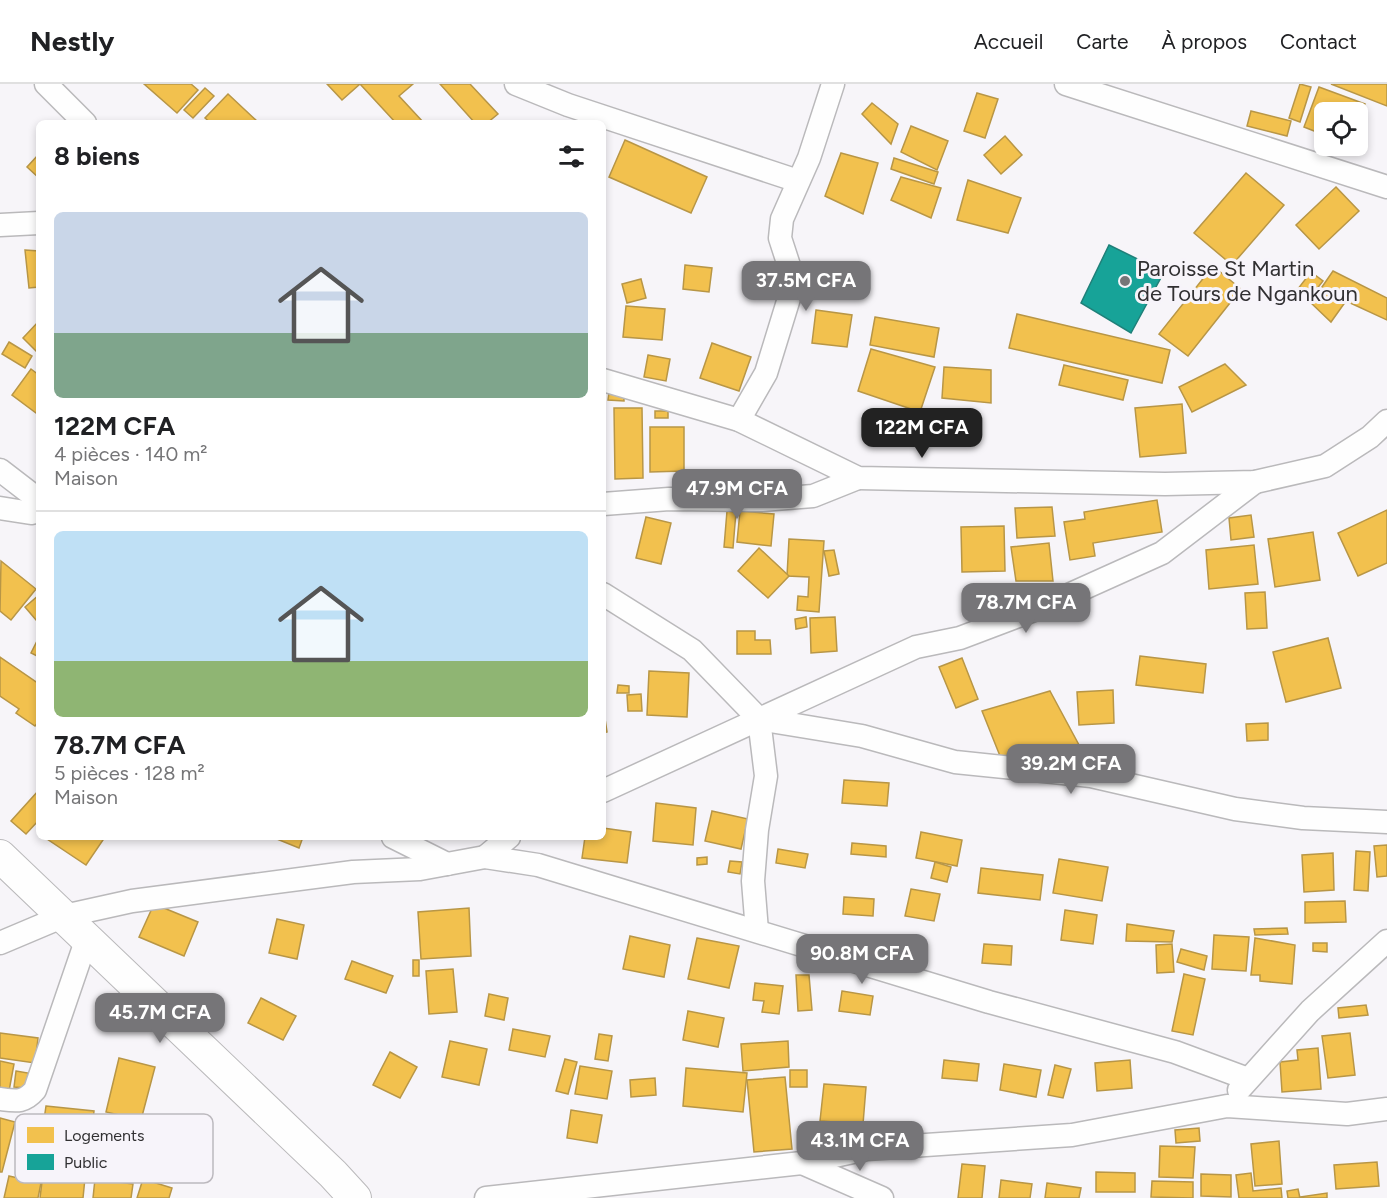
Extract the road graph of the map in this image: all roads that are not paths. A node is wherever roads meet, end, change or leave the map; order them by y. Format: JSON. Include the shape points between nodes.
{"nodes":[{"id":1,"x":46,"y":84,"type":"edge"},
{"id":2,"x":516,"y":84,"type":"edge"},
{"id":3,"x":833,"y":84,"type":"edge"},
{"id":4,"x":1066,"y":84,"type":"edge"},
{"id":5,"x":82,"y":120,"type":"edge"},
{"id":6,"x":798,"y":181,"type":"junction"},
{"id":7,"x":1387,"y":186,"type":"edge"},
{"id":8,"x":36,"y":223,"type":"edge"},
{"id":9,"x":0,"y":225,"type":"edge"},
{"id":10,"x":606,"y":381,"type":"edge"},
{"id":11,"x":739,"y":420,"type":"junction"},
{"id":12,"x":1387,"y":421,"type":"edge"},
{"id":13,"x":0,"y":470,"type":"edge"},
{"id":14,"x":858,"y":478,"type":"junction"},
{"id":15,"x":1255,"y":482,"type":"junction"},
{"id":16,"x":606,"y":504,"type":"edge"},
{"id":17,"x":0,"y":508,"type":"edge"},
{"id":18,"x":36,"y":510,"type":"edge"},
{"id":19,"x":36,"y":511,"type":"edge"},
{"id":20,"x":606,"y":596,"type":"edge"},
{"id":21,"x":759,"y":719,"type":"junction"},
{"id":22,"x":606,"y":790,"type":"edge"},
{"id":23,"x":1387,"y":822,"type":"edge"},
{"id":24,"x":399,"y":840,"type":"edge"},
{"id":25,"x":505,"y":840,"type":"edge"},
{"id":26,"x":0,"y":856,"type":"edge"},
{"id":27,"x":485,"y":857,"type":"junction"},
{"id":28,"x":447,"y":864,"type":"junction"},
{"id":29,"x":64,"y":916,"type":"junction"},
{"id":30,"x":757,"y":931,"type":"junction"},
{"id":31,"x":87,"y":938,"type":"junction"},
{"id":32,"x":1387,"y":941,"type":"edge"},
{"id":33,"x":0,"y":943,"type":"edge"},
{"id":34,"x":1248,"y":1079,"type":"junction"},
{"id":35,"x":0,"y":1098,"type":"edge"},
{"id":36,"x":1227,"y":1106,"type":"junction"},
{"id":37,"x":1387,"y":1109,"type":"edge"},
{"id":38,"x":802,"y":1163,"type":"junction"},
{"id":39,"x":355,"y":1198,"type":"edge"},
{"id":40,"x":486,"y":1198,"type":"edge"},
{"id":41,"x":882,"y":1198,"type":"edge"}],
"edges":[{"from":1,"to":5,"type":"street"},
{"from":2,"to":6,"type":"street"},
{"from":3,"to":6,"type":"street","via":[[810,158]]},
{"from":4,"to":7,"type":"street"},
{"from":6,"to":11,"type":"street","via":[[782,219],[780,238],[793,278],[790,295],[766,373]]},
{"from":8,"to":9,"type":"street"},
{"from":10,"to":11,"type":"street"},
{"from":11,"to":14,"type":"street"},
{"from":12,"to":15,"type":"street","via":[[1325,466]]},
{"from":13,"to":18,"type":"street"},
{"from":14,"to":15,"type":"street"},
{"from":14,"to":16,"type":"street","via":[[813,496]]},
{"from":15,"to":21,"type":"street","via":[[1162,553],[960,638],[916,647]]},
{"from":17,"to":19,"type":"street"},
{"from":20,"to":21,"type":"street","via":[[692,650]]},
{"from":21,"to":22,"type":"street"},
{"from":21,"to":23,"type":"street","via":[[862,736],[956,762],[1091,776],[1235,809],[1303,818]]},
{"from":21,"to":30,"type":"street","via":[[766,776],[753,881]]},
{"from":24,"to":28,"type":"street"},
{"from":25,"to":27,"type":"street"},
{"from":26,"to":29,"type":"main road"},
{"from":27,"to":28,"type":"street"},
{"from":27,"to":30,"type":"street","via":[[538,865]]},
{"from":28,"to":29,"type":"street","via":[[132,900]]},
{"from":29,"to":31,"type":"main road"},
{"from":29,"to":33,"type":"street"},
{"from":30,"to":34,"type":"street","via":[[989,1002],[1175,1052]]},
{"from":31,"to":35,"type":"street","via":[[35,1090],[19,1102]]},
{"from":31,"to":39,"type":"main road"},
{"from":32,"to":34,"type":"street","via":[[1310,1011]]},
{"from":34,"to":36,"type":"street"},
{"from":36,"to":37,"type":"street","via":[[1347,1113]]},
{"from":36,"to":38,"type":"street","via":[[1072,1135],[867,1149]]},
{"from":38,"to":40,"type":"street"},
{"from":38,"to":41,"type":"street"}]}
